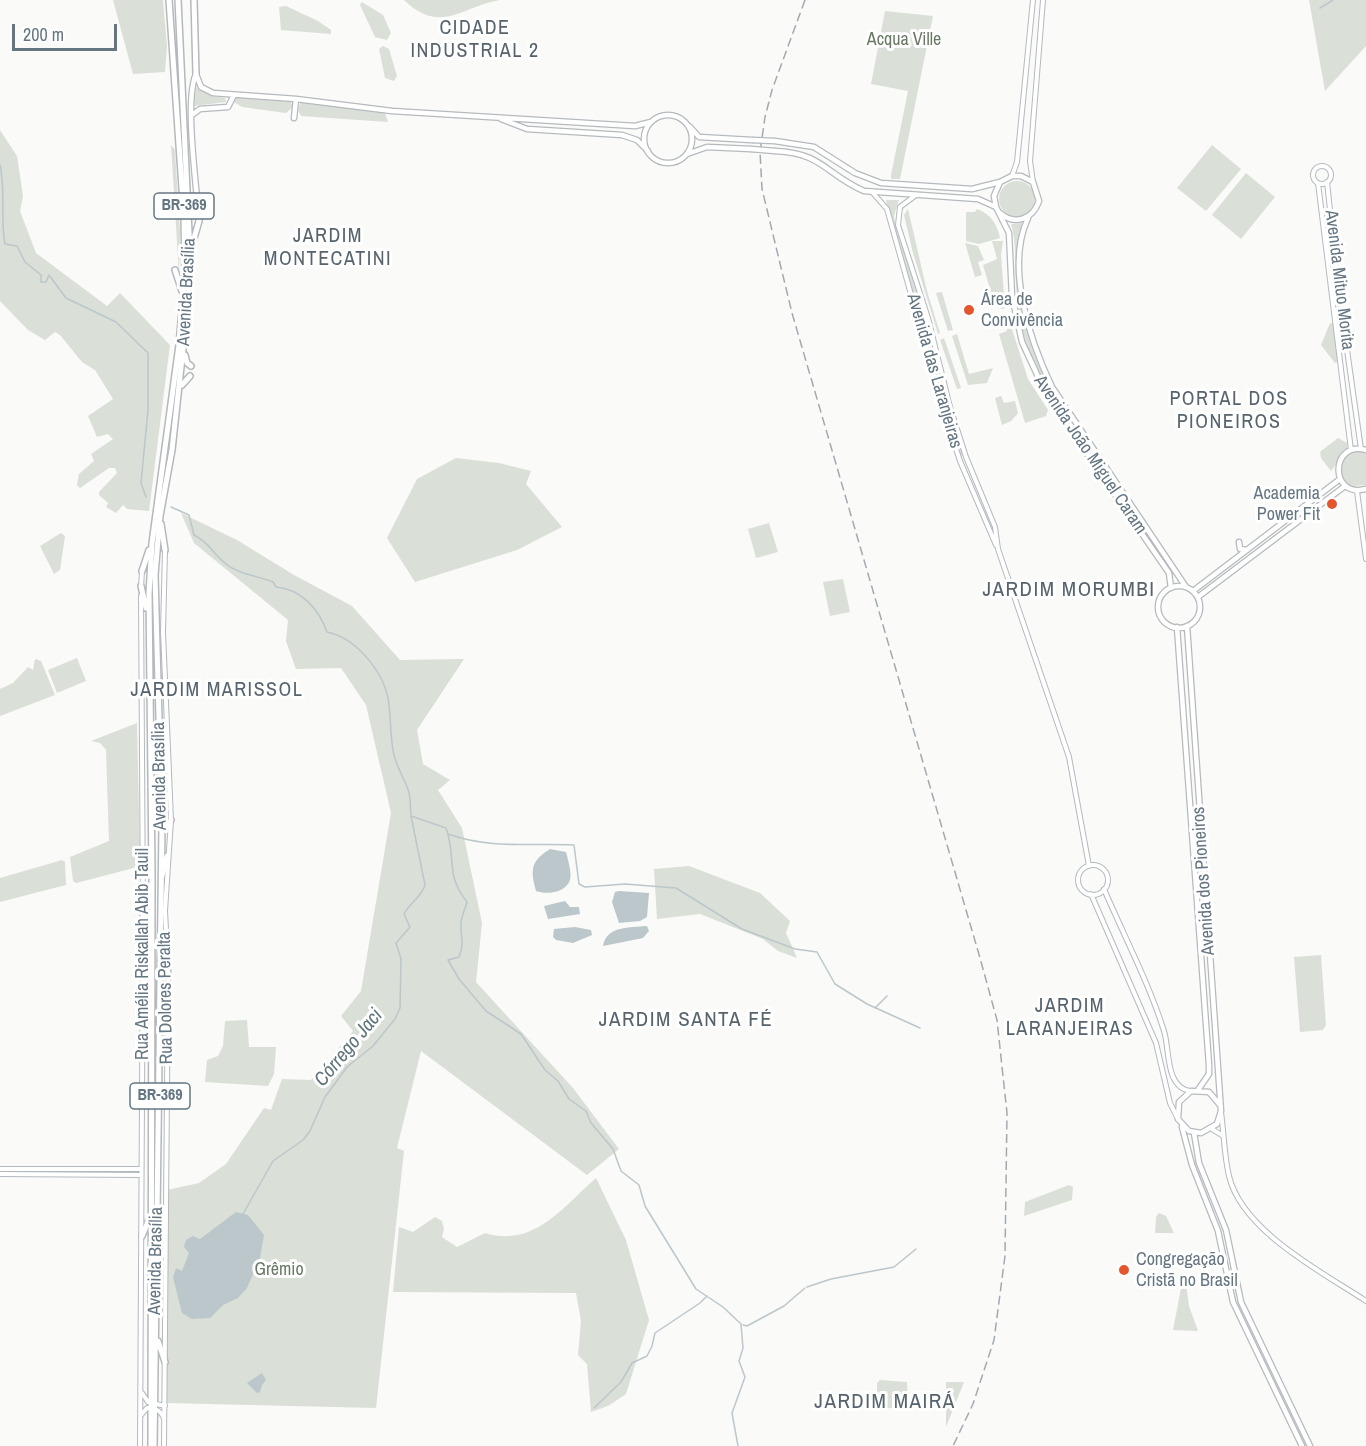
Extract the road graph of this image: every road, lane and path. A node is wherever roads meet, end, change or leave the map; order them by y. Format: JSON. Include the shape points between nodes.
{"nodes":[{"id":1,"x":167,"y":0,"type":"edge"},
{"id":2,"x":178,"y":0,"type":"edge"},
{"id":3,"x":194,"y":0,"type":"edge"},
{"id":4,"x":1033,"y":0,"type":"edge"},
{"id":5,"x":1043,"y":0,"type":"edge"},
{"id":6,"x":196,"y":74,"type":"junction"},
{"id":7,"x":234,"y":94,"type":"junction"},
{"id":8,"x":296,"y":99,"type":"junction"},
{"id":9,"x":192,"y":115,"type":"junction"},
{"id":10,"x":496,"y":117,"type":"junction"},
{"id":11,"x":294,"y":118,"type":"dead end"},
{"id":12,"x":651,"y":122,"type":"junction"},
{"id":13,"x":688,"y":125,"type":"junction"},
{"id":14,"x":648,"y":151,"type":"junction"},
{"id":15,"x":687,"y":154,"type":"junction"},
{"id":16,"x":1011,"y":176,"type":"junction"},
{"id":17,"x":1000,"y":182,"type":"junction"},
{"id":18,"x":1327,"y":182,"type":"junction"},
{"id":19,"x":1033,"y":183,"type":"junction"},
{"id":20,"x":1318,"y":183,"type":"junction"},
{"id":21,"x":873,"y":193,"type":"junction"},
{"id":22,"x":916,"y":195,"type":"junction"},
{"id":23,"x":996,"y":207,"type":"junction"},
{"id":24,"x":1000,"y":213,"type":"junction"},
{"id":25,"x":1028,"y":217,"type":"junction"},
{"id":26,"x":199,"y":221,"type":"joint"},
{"id":27,"x":191,"y":253,"type":"junction"},
{"id":28,"x":175,"y":270,"type":"dead end"},
{"id":29,"x":184,"y":298,"type":"junction"},
{"id":30,"x":185,"y":345,"type":"junction"},
{"id":31,"x":191,"y":366,"type":"dead end"},
{"id":32,"x":190,"y":376,"type":"dead end"},
{"id":33,"x":177,"y":401,"type":"junction"},
{"id":34,"x":1364,"y":449,"type":"edge"},
{"id":35,"x":1351,"y":450,"type":"junction"},
{"id":36,"x":1340,"y":480,"type":"junction"},
{"id":37,"x":1345,"y":486,"type":"junction"},
{"id":38,"x":1366,"y":489,"type":"edge"},
{"id":39,"x":1357,"y":491,"type":"junction"},
{"id":40,"x":160,"y":516,"type":"junction"},
{"id":41,"x":1239,"y":542,"type":"dead end"},
{"id":42,"x":152,"y":543,"type":"junction"},
{"id":43,"x":998,"y":549,"type":"junction"},
{"id":44,"x":165,"y":550,"type":"joint"},
{"id":45,"x":1247,"y":550,"type":"junction"},
{"id":46,"x":1366,"y":559,"type":"edge"},
{"id":47,"x":142,"y":571,"type":"joint"},
{"id":48,"x":141,"y":586,"type":"junction"},
{"id":49,"x":1186,"y":587,"type":"junction"},
{"id":50,"x":1171,"y":588,"type":"junction"},
{"id":51,"x":1193,"y":591,"type":"junction"},
{"id":52,"x":1198,"y":597,"type":"junction"},
{"id":53,"x":1187,"y":626,"type":"junction"},
{"id":54,"x":149,"y":627,"type":"junction"},
{"id":55,"x":1177,"y":627,"type":"junction"},
{"id":56,"x":160,"y":771,"type":"junction"},
{"id":57,"x":152,"y":784,"type":"junction"},
{"id":58,"x":169,"y":799,"type":"junction"},
{"id":59,"x":171,"y":820,"type":"junction"},
{"id":60,"x":162,"y":826,"type":"junction"},
{"id":61,"x":167,"y":856,"type":"junction"},
{"id":62,"x":1089,"y":866,"type":"junction"},
{"id":63,"x":160,"y":886,"type":"junction"},
{"id":64,"x":1104,"y":889,"type":"junction"},
{"id":65,"x":1091,"y":894,"type":"junction"},
{"id":66,"x":146,"y":910,"type":"junction"},
{"id":67,"x":161,"y":935,"type":"junction"},
{"id":68,"x":162,"y":946,"type":"junction"},
{"id":69,"x":152,"y":967,"type":"junction"},
{"id":70,"x":168,"y":973,"type":"junction"},
{"id":71,"x":168,"y":1017,"type":"junction"},
{"id":72,"x":160,"y":1043,"type":"junction"},
{"id":73,"x":1198,"y":1090,"type":"junction"},
{"id":74,"x":1191,"y":1091,"type":"junction"},
{"id":75,"x":1220,"y":1108,"type":"junction"},
{"id":76,"x":1180,"y":1121,"type":"junction"},
{"id":77,"x":1212,"y":1129,"type":"junction"},
{"id":78,"x":1194,"y":1133,"type":"junction"},
{"id":79,"x":1224,"y":1136,"type":"junction"},
{"id":80,"x":0,"y":1169,"type":"edge"},
{"id":81,"x":32,"y":1169,"type":"junction"},
{"id":82,"x":141,"y":1169,"type":"junction"},
{"id":83,"x":0,"y":1174,"type":"edge"},
{"id":84,"x":33,"y":1174,"type":"junction"},
{"id":85,"x":141,"y":1175,"type":"junction"},
{"id":86,"x":152,"y":1197,"type":"junction"},
{"id":87,"x":142,"y":1236,"type":"junction"},
{"id":88,"x":1366,"y":1301,"type":"edge"},
{"id":89,"x":156,"y":1322,"type":"junction"},
{"id":90,"x":165,"y":1362,"type":"junction"},
{"id":91,"x":141,"y":1386,"type":"junction"},
{"id":92,"x":165,"y":1393,"type":"junction"},
{"id":93,"x":153,"y":1406,"type":"junction"},
{"id":94,"x":165,"y":1406,"type":"junction"},
{"id":95,"x":141,"y":1416,"type":"junction"},
{"id":96,"x":165,"y":1425,"type":"junction"},
{"id":97,"x":140,"y":1446,"type":"edge"},
{"id":98,"x":153,"y":1446,"type":"edge"},
{"id":99,"x":164,"y":1446,"type":"edge"},
{"id":100,"x":1302,"y":1446,"type":"edge"},
{"id":101,"x":1310,"y":1446,"type":"edge"}],
"edges":[{"from":1,"to":29,"type":"highway","name":"Avenida Brasília","number":"BR-369","via":[[184,217]]},
{"from":2,"to":27,"type":"highway","name":"Avenida Brasília","number":"BR-369"},
{"from":3,"to":6,"type":"highway"},
{"from":4,"to":16,"type":"street","via":[[1017,162]]},
{"from":5,"to":19,"type":"street","via":[[1030,161]]},
{"from":6,"to":7,"type":"main road","via":[[205,91]]},
{"from":6,"to":9,"type":"main road"},
{"from":7,"to":8,"type":"main road"},
{"from":7,"to":9,"type":"main road","via":[[228,107],[200,109]]},
{"from":8,"to":10,"type":"main road","via":[[392,111]]},
{"from":8,"to":11,"type":"main road"},
{"from":9,"to":26,"type":"main road"},
{"from":10,"to":12,"type":"main road","via":[[635,126]]},
{"from":10,"to":14,"type":"main road","via":[[527,129],[622,135],[637,140]]},
{"from":12,"to":13,"type":"main road","via":[[674,115]]},
{"from":12,"to":14,"type":"main road","via":[[645,136]]},
{"from":13,"to":15,"type":"main road","via":[[692,139]]},
{"from":13,"to":17,"type":"main road","bridge":true,"via":[[699,137],[785,141],[822,150],[855,173],[881,183],[972,189]]},
{"from":14,"to":15,"type":"main road","via":[[667,163]]},
{"from":15,"to":21,"type":"main road","bridge":true,"via":[[707,147],[796,152],[811,157],[852,186]]},
{"from":16,"to":17,"type":"main road"},
{"from":16,"to":19,"type":"main road","via":[[1021,176]]},
{"from":17,"to":23,"type":"main road","via":[[994,196]]},
{"from":18,"to":20,"type":"street"},
{"from":18,"to":20,"type":"street","via":[[1331,173],[1321,165],[1313,172]]},
{"from":18,"to":34,"type":"street","name":"Avenida Mituo Morita","via":[[1339,293]]},
{"from":19,"to":25,"type":"main road","via":[[1039,201]]},
{"from":20,"to":35,"type":"street","name":"Avenida Mituo Morita"},
{"from":21,"to":22,"type":"main road"},
{"from":21,"to":43,"type":"street","name":"Avenida das Laranjeiras","via":[[887,209],[922,328],[929,366],[960,461]]},
{"from":22,"to":23,"type":"main road","via":[[978,199]]},
{"from":22,"to":43,"type":"street","name":"Avenida das Laranjeiras","via":[[900,207],[898,225],[928,318],[950,407],[995,527]]},
{"from":23,"to":24,"type":"main road"},
{"from":24,"to":25,"type":"main road","via":[[1013,220]]},
{"from":24,"to":50,"type":"main road","name":"Avenida João Miguel Caram","via":[[1009,233],[1015,311],[1035,374],[1169,573]]},
{"from":25,"to":49,"type":"main road","name":"Avenida João Miguel Caram","via":[[1021,235],[1022,290],[1040,361],[1052,387]]},
{"from":26,"to":27,"type":"highway"},
{"from":27,"to":30,"type":"highway","name":"Avenida Brasília","number":"BR-369"},
{"from":28,"to":29,"type":"highway"},
{"from":29,"to":42,"type":"highway","name":"Avenida Brasília","number":"BR-369"},
{"from":30,"to":31,"type":"highway","via":[[186,360]]},
{"from":30,"to":33,"type":"highway","name":"Avenida Brasília","number":"BR-369"},
{"from":32,"to":33,"type":"highway","via":[[183,381]]},
{"from":33,"to":40,"type":"highway","name":"Avenida Brasília","number":"BR-369"},
{"from":34,"to":35,"type":"main road"},
{"from":35,"to":36,"type":"main road","via":[[1340,459]]},
{"from":36,"to":37,"type":"main road"},
{"from":36,"to":45,"type":"main road"},
{"from":37,"to":39,"type":"main road"},
{"from":37,"to":52,"type":"main road"},
{"from":38,"to":39,"type":"main road"},
{"from":39,"to":46,"type":"street"},
{"from":40,"to":44,"type":"highway"},
{"from":40,"to":56,"type":"highway","name":"Avenida Brasília","number":"BR-369","via":[[155,626]]},
{"from":41,"to":45,"type":"main road","via":[[1240,549]]},
{"from":42,"to":47,"type":"highway"},
{"from":42,"to":54,"type":"highway","name":"Avenida Brasília","number":"BR-369"},
{"from":43,"to":62,"type":"street","name":"Avenida das Laranjeiras","via":[[1069,757]]},
{"from":44,"to":58,"type":"street","name":"Rua Dolores Peralta","via":[[163,632]]},
{"from":45,"to":51,"type":"main road"},
{"from":47,"to":48,"type":"street","name":"Rua Amélia Riskallah Abib Tauil"},
{"from":48,"to":54,"type":"highway"},
{"from":48,"to":66,"type":"street","name":"Rua Amélia Riskallah Abib Tauil"},
{"from":49,"to":50,"type":"main road"},
{"from":49,"to":51,"type":"main road"},
{"from":50,"to":55,"type":"main road","via":[[1161,597],[1159,611],[1165,622]]},
{"from":51,"to":52,"type":"main road"},
{"from":52,"to":53,"type":"main road","via":[[1198,615]]},
{"from":53,"to":55,"type":"main road"},
{"from":53,"to":75,"type":"main road","name":"Avenida dos Pioneiros"},
{"from":54,"to":57,"type":"highway","name":"Avenida Brasília","number":"BR-369"},
{"from":55,"to":73,"type":"main road","name":"Avenida dos Pioneiros","via":[[1209,1065],[1207,1078]]},
{"from":56,"to":58,"type":"highway","via":[[163,795]]},
{"from":56,"to":60,"type":"highway","name":"Avenida Brasília","number":"BR-369"},
{"from":57,"to":60,"type":"highway","via":[[157,819]]},
{"from":57,"to":66,"type":"highway","name":"Avenida Brasília","number":"BR-369","via":[[152,872]]},
{"from":58,"to":59,"type":"street","name":"Rua Dolores Peralta"},
{"from":59,"to":60,"type":"highway","via":[[168,826]]},
{"from":59,"to":61,"type":"street","name":"Rua Dolores Peralta"},
{"from":60,"to":63,"type":"highway","name":"Avenida Brasília","number":"BR-369"},
{"from":61,"to":63,"type":"highway"},
{"from":61,"to":70,"type":"street","name":"Rua Dolores Peralta"},
{"from":62,"to":64,"type":"street","via":[[1098,866],[1105,872]]},
{"from":62,"to":65,"type":"street","via":[[1080,873],[1079,882]]},
{"from":63,"to":67,"type":"highway","name":"Avenida Brasília","number":"BR-369"},
{"from":64,"to":65,"type":"street"},
{"from":64,"to":74,"type":"street","via":[[1161,1023],[1173,1078],[1180,1087]]},
{"from":65,"to":76,"type":"street","via":[[1156,1043],[1170,1103]]},
{"from":66,"to":67,"type":"highway"},
{"from":66,"to":69,"type":"highway","name":"Avenida Brasília","number":"BR-369"},
{"from":66,"to":69,"type":"highway"},
{"from":66,"to":82,"type":"street","name":"Rua Amélia Riskallah Abib Tauil"},
{"from":67,"to":68,"type":"highway","name":"Avenida Brasília","number":"BR-369"},
{"from":68,"to":70,"type":"highway"},
{"from":68,"to":72,"type":"highway","name":"Avenida Brasília","number":"BR-369"},
{"from":69,"to":86,"type":"highway","name":"Avenida Brasília","number":"BR-369"},
{"from":70,"to":71,"type":"street","name":"Rua Dolores Peralta"},
{"from":71,"to":72,"type":"highway"},
{"from":71,"to":90,"type":"street","name":"Rua Dolores Peralta"},
{"from":72,"to":89,"type":"highway","name":"Avenida Brasília","number":"BR-369"},
{"from":73,"to":74,"type":"main road"},
{"from":73,"to":75,"type":"main road","via":[[1209,1092]]},
{"from":74,"to":76,"type":"main road","via":[[1179,1102]]},
{"from":75,"to":77,"type":"main road"},
{"from":75,"to":79,"type":"street","name":"Avenida dos Pioneiros"},
{"from":76,"to":78,"type":"main road"},
{"from":76,"to":100,"type":"main road","via":[[1192,1165],[1218,1231],[1233,1302]]},
{"from":77,"to":78,"type":"main road"},
{"from":77,"to":79,"type":"street"},
{"from":78,"to":101,"type":"main road","via":[[1199,1163],[1226,1230],[1241,1302]]},
{"from":79,"to":88,"type":"street","name":"Avenida dos Pioneiros","via":[[1229,1177],[1248,1214],[1291,1250]]},
{"from":80,"to":81,"type":"street"},
{"from":81,"to":82,"type":"street"},
{"from":81,"to":84,"type":"street"},
{"from":82,"to":85,"type":"street","name":"Rua Amélia Riskallah Abib Tauil"},
{"from":83,"to":84,"type":"street"},
{"from":84,"to":85,"type":"street"},
{"from":85,"to":87,"type":"street","name":"Rua Amélia Riskallah Abib Tauil"},
{"from":86,"to":87,"type":"highway"},
{"from":86,"to":93,"type":"highway","name":"Avenida Brasília","number":"BR-369"},
{"from":87,"to":91,"type":"street","name":"Rua Amélia Riskallah Abib Tauil"},
{"from":89,"to":90,"type":"highway"},
{"from":89,"to":93,"type":"highway","name":"Avenida Brasília","number":"BR-369"},
{"from":90,"to":92,"type":"street","name":"Rua Dolores Peralta"},
{"from":91,"to":93,"type":"street","via":[[144,1398]]},
{"from":91,"to":95,"type":"street","name":"Rua Amélia Riskallah Abib Tauil"},
{"from":92,"to":93,"type":"street"},
{"from":92,"to":94,"type":"street","name":"Rua Dolores Peralta"},
{"from":93,"to":94,"type":"street"},
{"from":93,"to":95,"type":"street"},
{"from":93,"to":96,"type":"street","via":[[161,1412]]},
{"from":93,"to":98,"type":"highway","name":"Avenida Brasília","number":"BR-369"},
{"from":94,"to":96,"type":"street","name":"Rua Dolores Peralta"},
{"from":95,"to":97,"type":"street","name":"Rua Amélia Riskallah Abib Tauil"},
{"from":96,"to":99,"type":"street","name":"Rua Dolores Peralta"}]}
